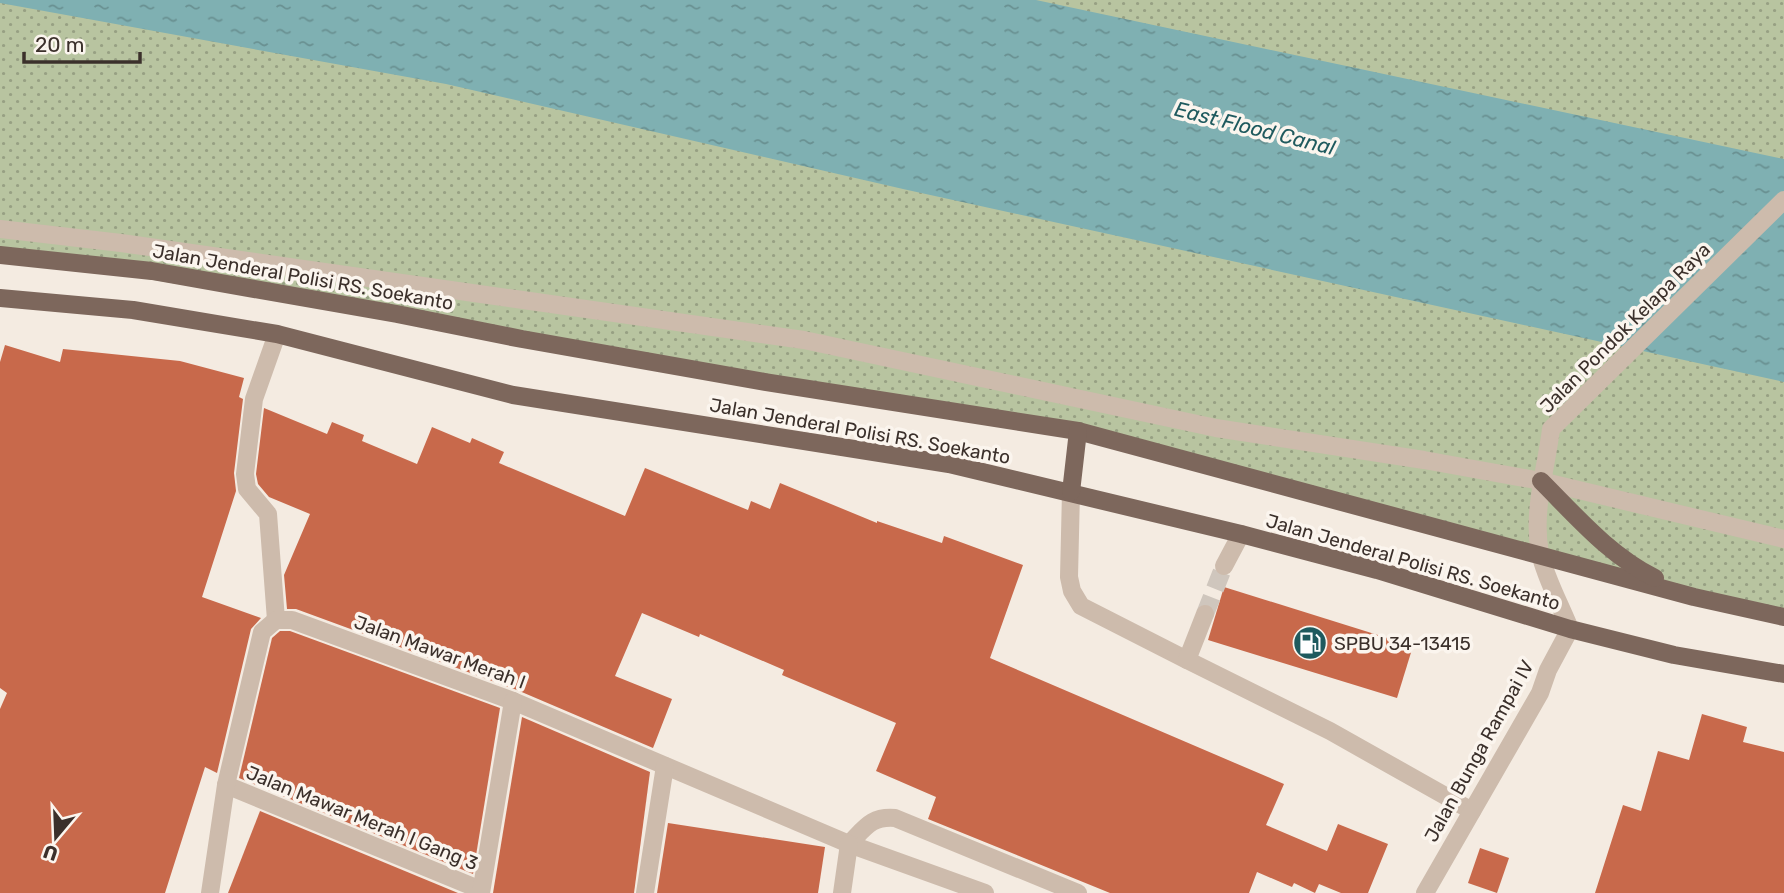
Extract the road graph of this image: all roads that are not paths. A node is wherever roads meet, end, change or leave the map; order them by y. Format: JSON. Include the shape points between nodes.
{"nodes":[{"id":1,"x":1784,"y":200,"type":"edge"},
{"id":2,"x":0,"y":229,"type":"edge"},
{"id":3,"x":0,"y":255,"type":"edge"},
{"id":4,"x":0,"y":298,"type":"edge"},
{"id":5,"x":277,"y":334,"type":"junction"},
{"id":6,"x":1078,"y":430,"type":"junction"},
{"id":7,"x":1541,"y":481,"type":"junction"},
{"id":8,"x":1071,"y":492,"type":"junction"},
{"id":9,"x":1241,"y":534,"type":"junction"},
{"id":10,"x":1784,"y":539,"type":"edge"},
{"id":11,"x":1541,"y":555,"type":"junction"},
{"id":12,"x":1224,"y":566,"type":"tunnel mouth"},
{"id":13,"x":1694,"y":597,"type":"junction"},
{"id":14,"x":1205,"y":614,"type":"tunnel mouth"},
{"id":15,"x":1784,"y":617,"type":"edge"},
{"id":16,"x":276,"y":620,"type":"junction"},
{"id":17,"x":1570,"y":629,"type":"junction"},
{"id":18,"x":1187,"y":660,"type":"junction"},
{"id":19,"x":1784,"y":674,"type":"edge"},
{"id":20,"x":513,"y":701,"type":"junction"},
{"id":21,"x":665,"y":766,"type":"junction"},
{"id":22,"x":226,"y":785,"type":"junction"},
{"id":23,"x":1472,"y":811,"type":"junction"},
{"id":24,"x":849,"y":844,"type":"junction"},
{"id":25,"x":481,"y":891,"type":"edge"},
{"id":26,"x":211,"y":893,"type":"edge"},
{"id":27,"x":645,"y":893,"type":"edge"},
{"id":28,"x":842,"y":893,"type":"edge"},
{"id":29,"x":985,"y":893,"type":"edge"},
{"id":30,"x":1079,"y":893,"type":"edge"},
{"id":31,"x":1425,"y":893,"type":"edge"}],
"edges":[{"from":1,"to":7,"type":"street","name":"Jalan Pondok Kelapa Raya","via":[[1551,429]]},
{"from":2,"to":7,"type":"street","via":[[804,340],[1216,428]]},
{"from":3,"to":6,"type":"main road","name":"Jalan Jenderal Polisi RS. Soekanto","via":[[176,275],[765,383]]},
{"from":4,"to":5,"type":"main road","name":"Jalan Jenderal Polisi RS. Soekanto","via":[[133,310]]},
{"from":5,"to":8,"type":"main road","name":"Jalan Jenderal Polisi RS. Soekanto","via":[[513,395],[949,464]]},
{"from":5,"to":16,"type":"street","via":[[254,400],[245,474],[247,489],[268,514]]},
{"from":6,"to":8,"type":"main road"},
{"from":6,"to":11,"type":"main road","name":"Jalan Jenderal Polisi RS. Soekanto"},
{"from":7,"to":10,"type":"street"},
{"from":7,"to":11,"type":"street","name":"Jalan Pondok Kelapa Raya"},
{"from":7,"to":13,"type":"main road","via":[[1600,542],[1632,566]]},
{"from":8,"to":9,"type":"main road","name":"Jalan Jenderal Polisi RS. Soekanto"},
{"from":8,"to":18,"type":"street","via":[[1069,577],[1081,606]]},
{"from":9,"to":12,"type":"street"},
{"from":9,"to":17,"type":"main road","name":"Jalan Jenderal Polisi RS. Soekanto"},
{"from":11,"to":13,"type":"main road","name":"Jalan Jenderal Polisi RS. Soekanto"},
{"from":11,"to":17,"type":"street","name":"Jalan Pondok Kelapa Raya"},
{"from":13,"to":15,"type":"main road","name":"Jalan Jenderal Polisi RS. Soekanto"},
{"from":14,"to":18,"type":"street"},
{"from":16,"to":20,"type":"street","name":"Jalan Mawar Merah I","via":[[292,620]]},
{"from":16,"to":22,"type":"street","via":[[262,632]]},
{"from":17,"to":19,"type":"main road","name":"Jalan Jenderal Polisi RS. Soekanto","via":[[1674,655]]},
{"from":17,"to":23,"type":"street","name":"Jalan Bunga Rampai IV","via":[[1540,693]]},
{"from":18,"to":23,"type":"street","via":[[1330,731]]},
{"from":20,"to":21,"type":"street","name":"Jalan Mawar Merah I"},
{"from":20,"to":25,"type":"street"},
{"from":21,"to":24,"type":"street","name":"Jalan Mawar Merah I"},
{"from":21,"to":27,"type":"street"},
{"from":22,"to":25,"type":"street","name":"Jalan Mawar Merah I Gang 3"},
{"from":22,"to":26,"type":"street"},
{"from":23,"to":31,"type":"street","name":"Jalan Bunga Rampai IV"},
{"from":24,"to":28,"type":"street"},
{"from":24,"to":29,"type":"street"},
{"from":24,"to":30,"type":"street","via":[[873,820],[895,818]]}]}
